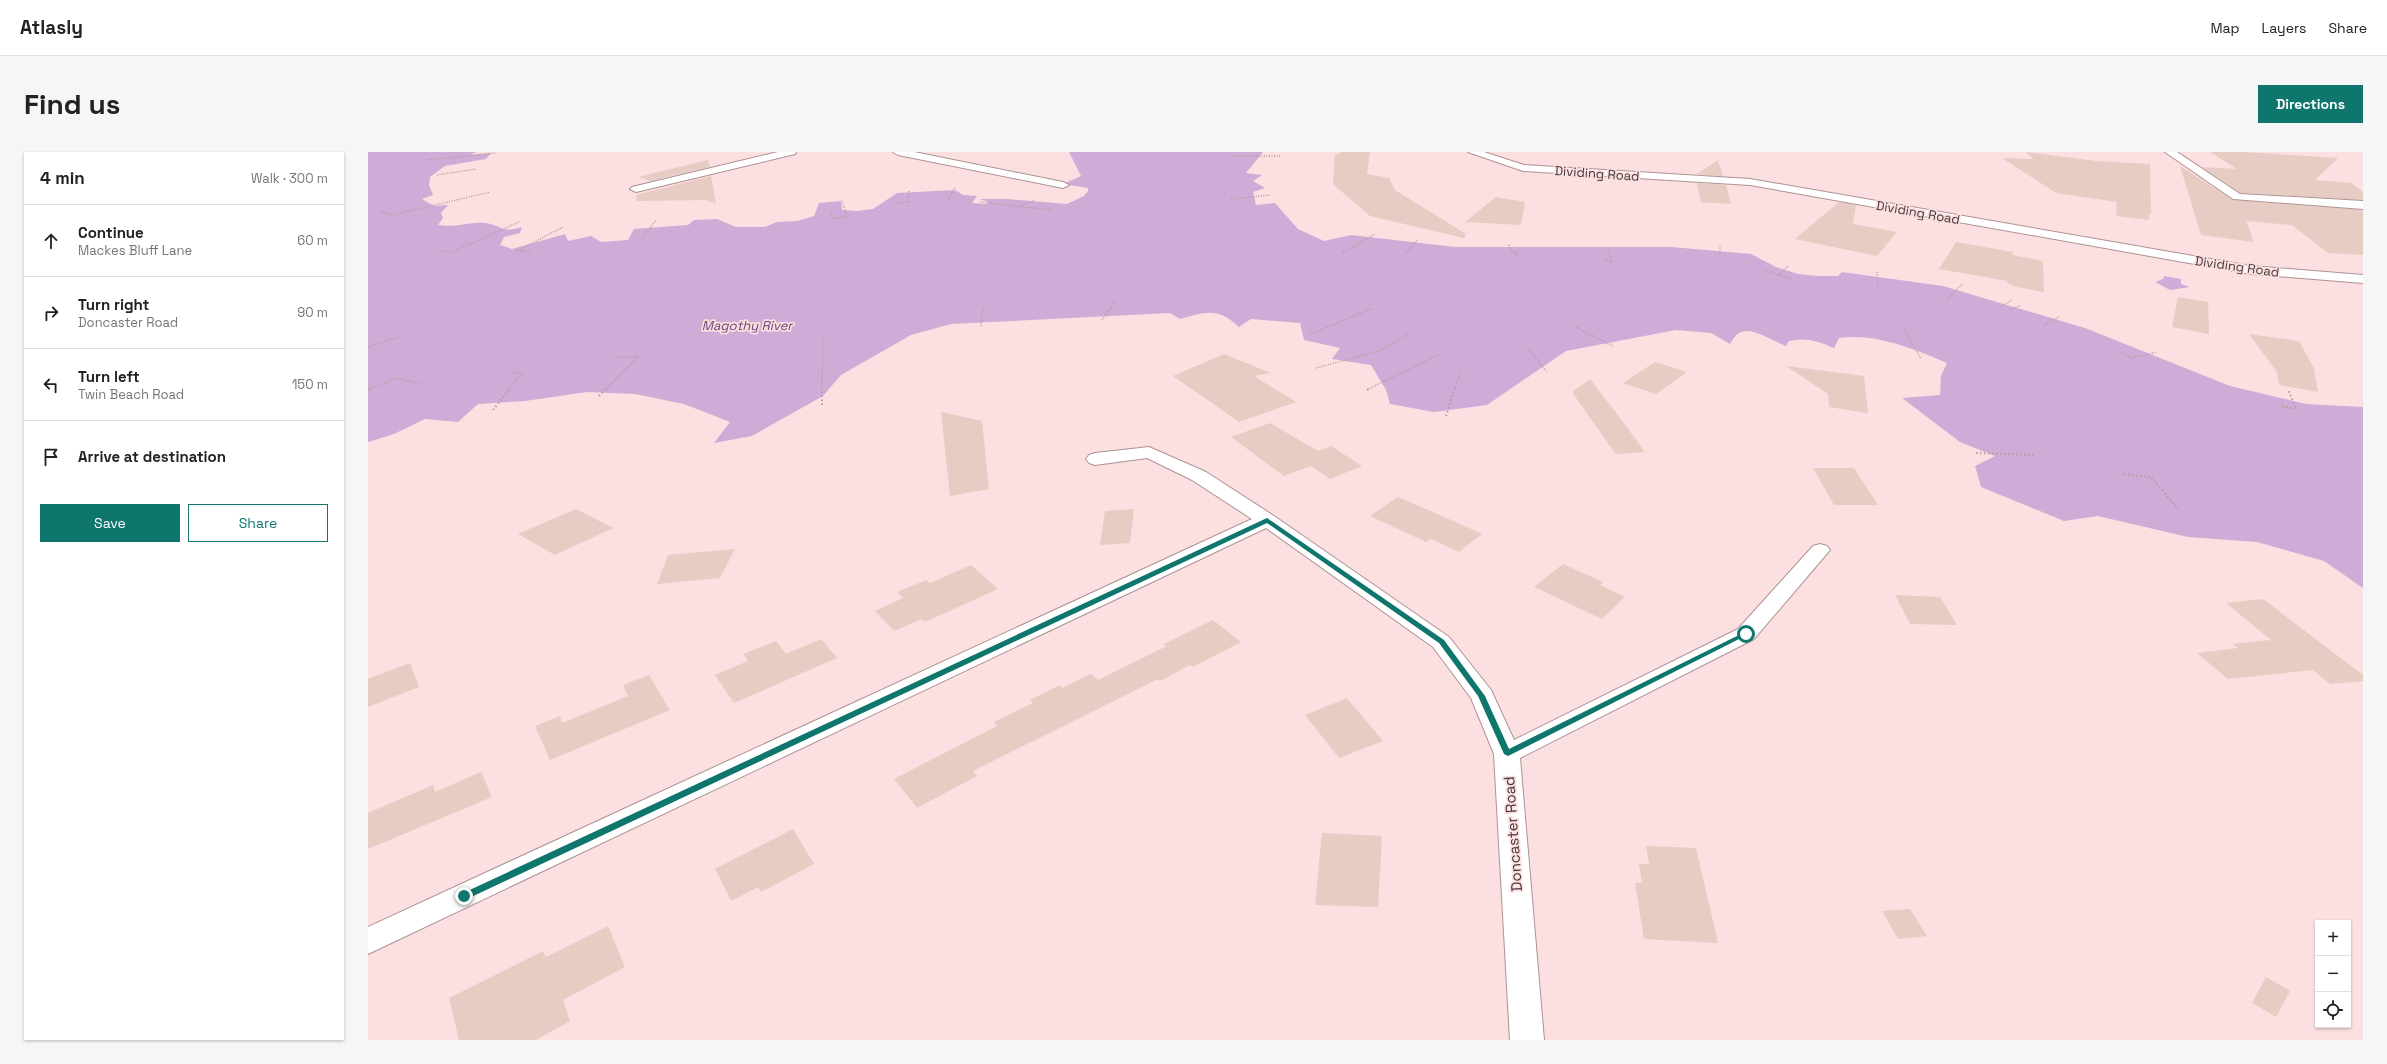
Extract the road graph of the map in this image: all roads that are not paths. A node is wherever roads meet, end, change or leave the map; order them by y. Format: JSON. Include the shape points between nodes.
{"nodes":[{"id":1,"x":791,"y":152,"type":"edge"},
{"id":2,"x":898,"y":152,"type":"edge"},
{"id":3,"x":1473,"y":152,"type":"edge"},
{"id":4,"x":2170,"y":152,"type":"edge"},
{"id":5,"x":1063,"y":186,"type":"dead end"},
{"id":6,"x":636,"y":188,"type":"dead end"},
{"id":7,"x":2363,"y":205,"type":"edge"},
{"id":8,"x":2363,"y":279,"type":"edge"},
{"id":9,"x":1095,"y":459,"type":"dead end"},
{"id":10,"x":1267,"y":520,"type":"junction"},
{"id":11,"x":1820,"y":550,"type":"dead end"},
{"id":12,"x":1508,"y":754,"type":"junction"},
{"id":13,"x":368,"y":941,"type":"edge"},
{"id":14,"x":1526,"y":1040,"type":"edge"}],
"edges":[{"from":1,"to":6,"type":"street"},
{"from":2,"to":5,"type":"street"},
{"from":3,"to":8,"type":"street","name":"Dividing Road","via":[[1523,168],[1750,182],[2251,270]]},
{"from":4,"to":7,"type":"street","via":[[2237,197]]},
{"from":9,"to":10,"type":"street","name":"Doncaster Road","via":[[1149,452],[1199,476]]},
{"from":10,"to":12,"type":"street","name":"Doncaster Road","via":[[1441,642],[1482,696]]},
{"from":10,"to":13,"type":"street"},
{"from":11,"to":12,"type":"street","via":[[1746,634]]},
{"from":12,"to":14,"type":"street","name":"Doncaster Road"}]}
